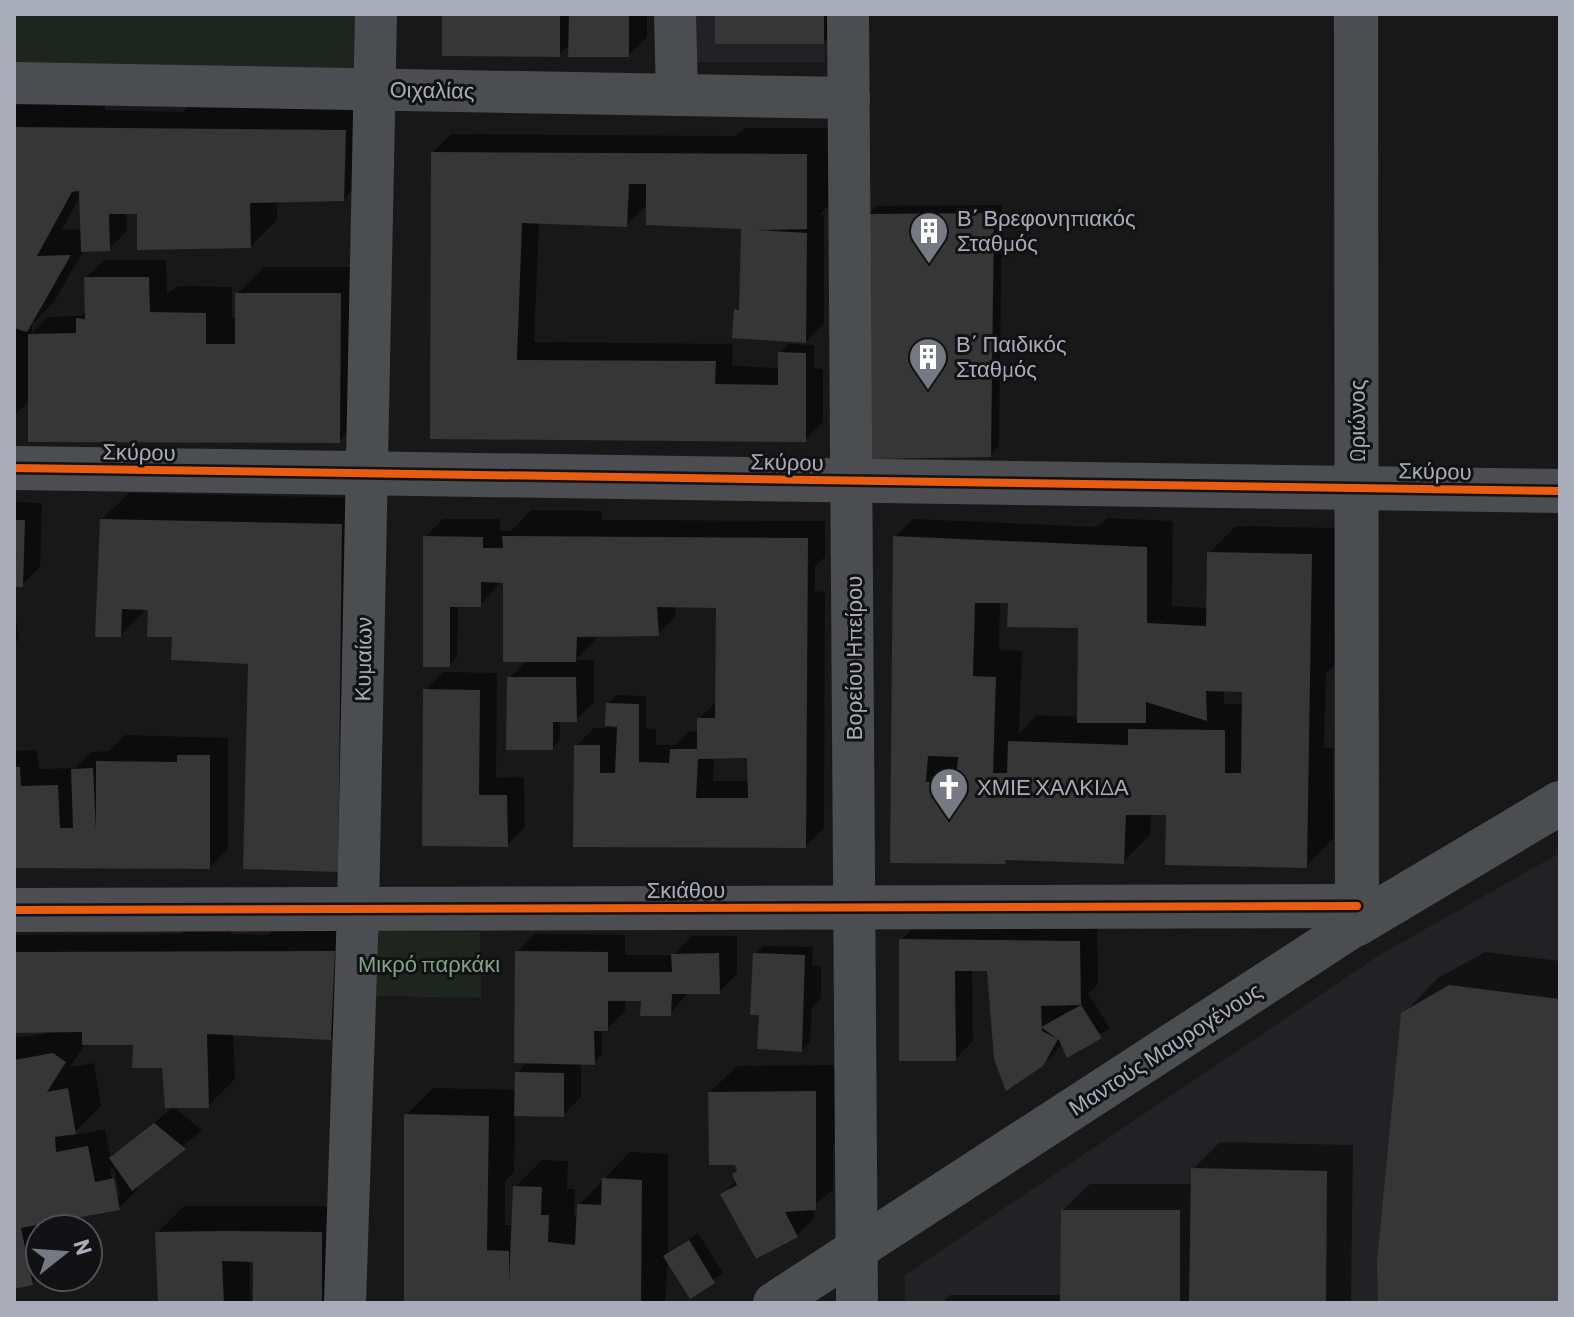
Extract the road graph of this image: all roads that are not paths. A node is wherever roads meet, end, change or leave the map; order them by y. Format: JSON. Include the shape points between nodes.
{"nodes":[{"id":1,"x":376,"y":14,"type":"edge"},
{"id":2,"x":675,"y":14,"type":"edge"},
{"id":3,"x":848,"y":14,"type":"edge"},
{"id":4,"x":1356,"y":14,"type":"edge"},
{"id":5,"x":14,"y":83,"type":"edge"},
{"id":6,"x":374,"y":89,"type":"junction"},
{"id":7,"x":677,"y":95,"type":"junction"},
{"id":8,"x":849,"y":98,"type":"junction"},
{"id":9,"x":14,"y":468,"type":"edge"},
{"id":10,"x":367,"y":474,"type":"junction"},
{"id":11,"x":853,"y":481,"type":"junction"},
{"id":12,"x":1357,"y":488,"type":"junction"},
{"id":13,"x":1560,"y":491,"type":"edge"},
{"id":14,"x":1560,"y":803,"type":"edge"},
{"id":15,"x":855,"y":908,"type":"junction"},
{"id":16,"x":358,"y":909,"type":"junction"},
{"id":17,"x":14,"y":910,"type":"edge"},
{"id":18,"x":1357,"y":915,"type":"junction"},
{"id":19,"x":857,"y":1248,"type":"junction"},
{"id":20,"x":345,"y":1303,"type":"edge"},
{"id":21,"x":774,"y":1303,"type":"edge"},
{"id":22,"x":857,"y":1303,"type":"edge"}],
"edges":[{"from":1,"to":6,"type":"street","name":"Κυμαίων"},
{"from":2,"to":7,"type":"street"},
{"from":3,"to":8,"type":"street","name":"Βορείου Ηπείρου"},
{"from":4,"to":12,"type":"street","name":"Ωριώνος"},
{"from":5,"to":6,"type":"street","name":"Οιχαλίας"},
{"from":6,"to":7,"type":"street","name":"Οιχαλίας"},
{"from":6,"to":10,"type":"street","name":"Κυμαίων"},
{"from":7,"to":8,"type":"street","name":"Οιχαλίας"},
{"from":8,"to":11,"type":"street","name":"Βορείου Ηπείρου"},
{"from":9,"to":10,"type":"street","name":"Σκύρου"},
{"from":10,"to":11,"type":"street","name":"Σκύρου"},
{"from":10,"to":16,"type":"street","name":"Κυμαίων"},
{"from":11,"to":12,"type":"street","name":"Σκύρου"},
{"from":11,"to":15,"type":"street","name":"Βορείου Ηπείρου"},
{"from":12,"to":13,"type":"street","name":"Σκύρου"},
{"from":12,"to":18,"type":"street","name":"Ωριώνος"},
{"from":14,"to":18,"type":"street","name":"Μαντούς Μαυρογένους"},
{"from":15,"to":16,"type":"street","name":"Σκιάθου"},
{"from":15,"to":18,"type":"street","name":"Σκιάθου"},
{"from":15,"to":19,"type":"street","name":"Βορείου Ηπείρου"},
{"from":16,"to":17,"type":"street","name":"Σκιάθου"},
{"from":16,"to":20,"type":"street","name":"Κυμαίων"},
{"from":18,"to":19,"type":"street","name":"Μαντούς Μαυρογένους"},
{"from":19,"to":21,"type":"street","name":"Μαντούς Μαυρογένους"},
{"from":19,"to":22,"type":"street","name":"Βορείου Ηπείρου"}]}
